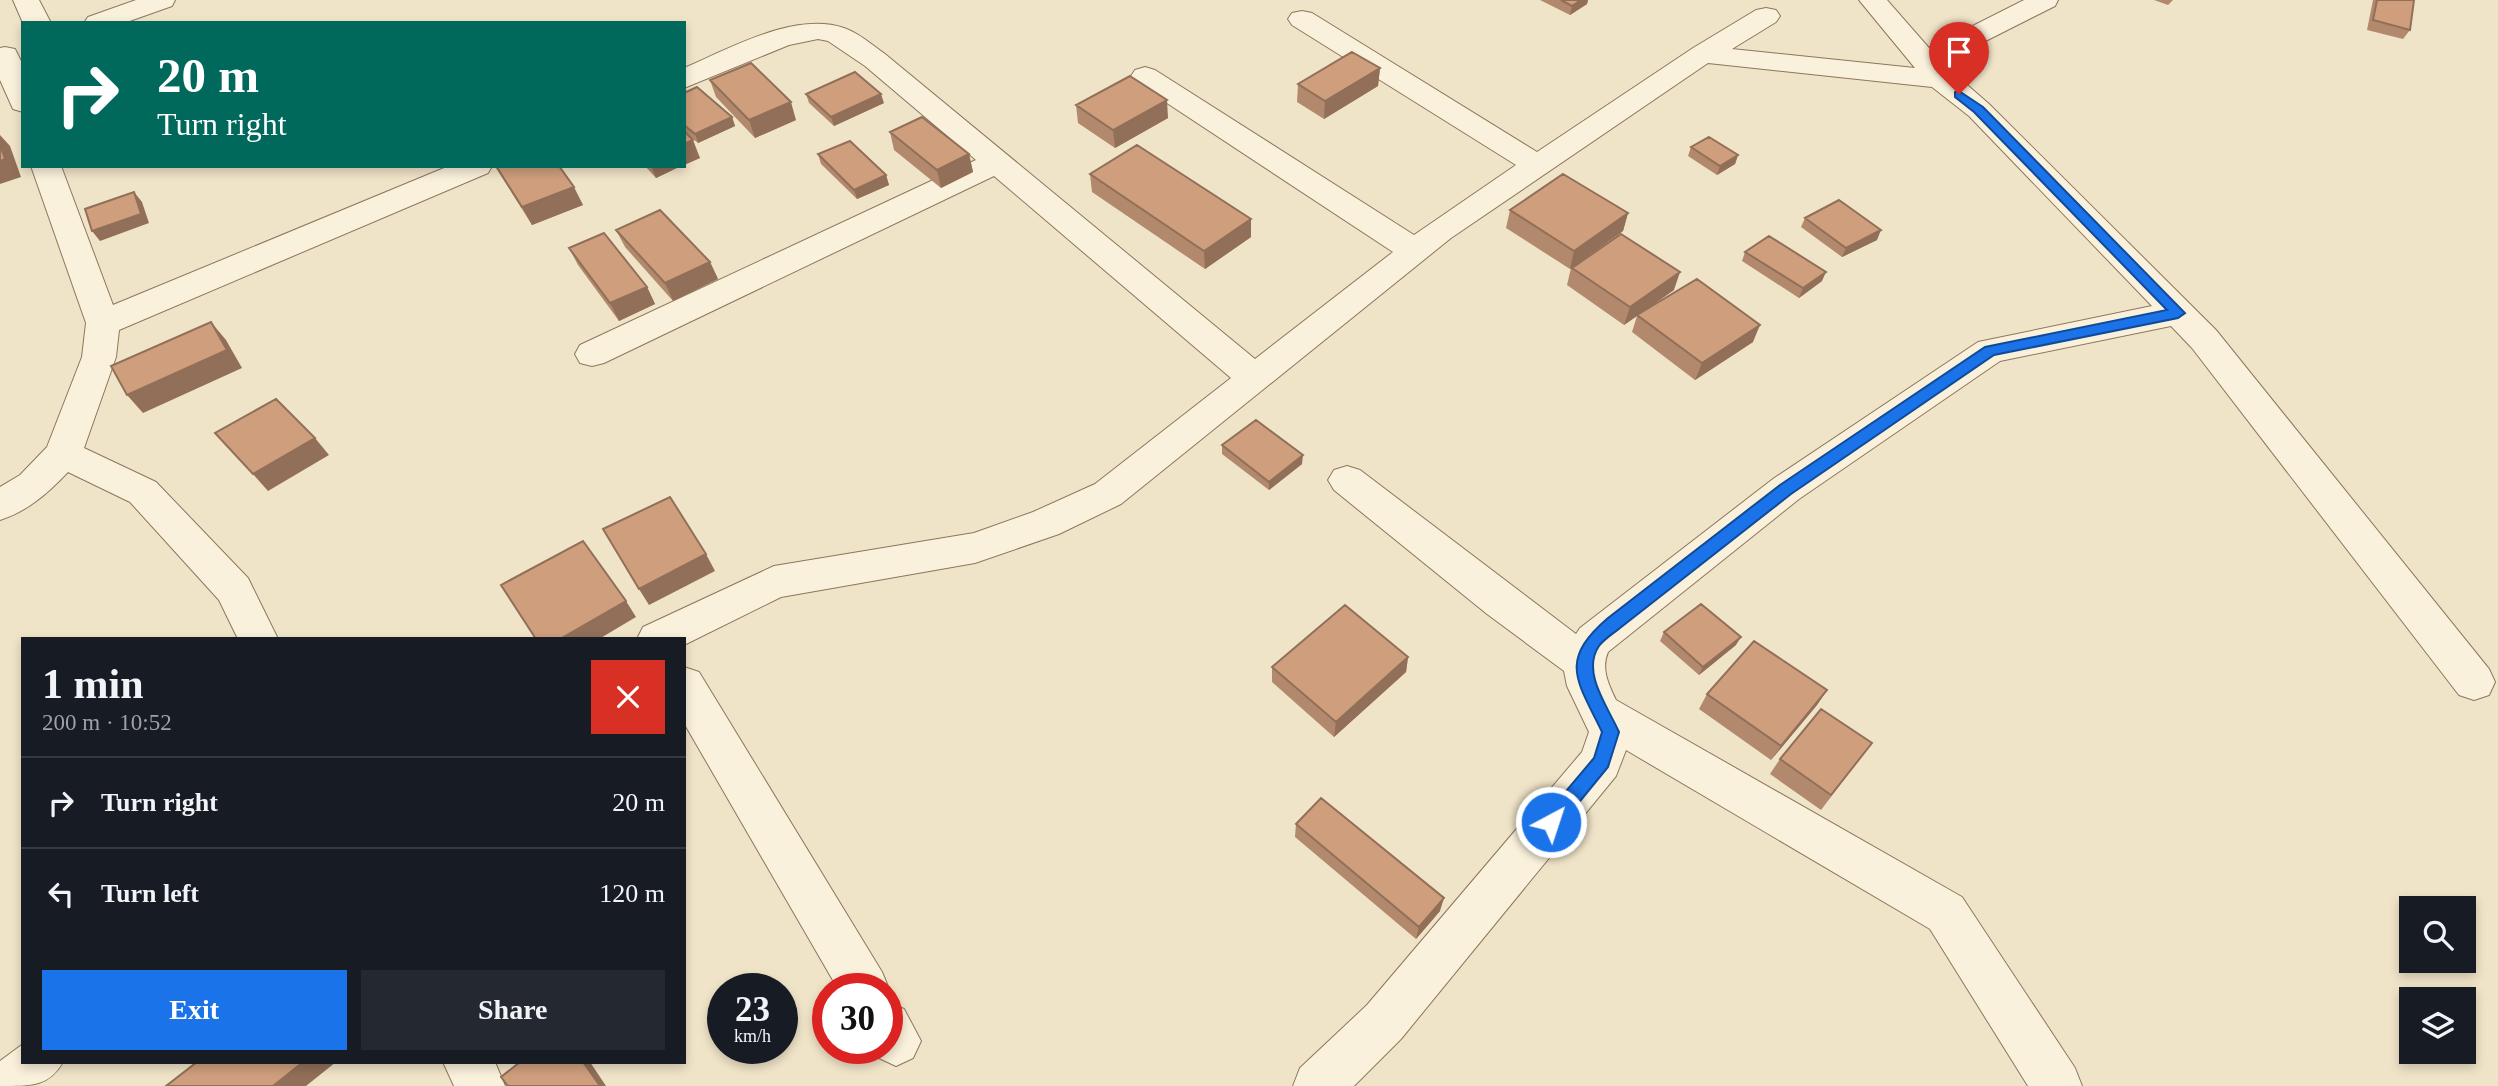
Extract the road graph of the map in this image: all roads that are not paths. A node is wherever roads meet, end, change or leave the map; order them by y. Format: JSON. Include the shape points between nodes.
{"nodes":[{"id":1,"x":26,"y":0,"type":"edge"},
{"id":2,"x":162,"y":0,"type":"edge"},
{"id":3,"x":1872,"y":0,"type":"edge"},
{"id":4,"x":2045,"y":0,"type":"edge"},
{"id":5,"x":1766,"y":16,"type":"dead end"},
{"id":6,"x":1302,"y":19,"type":"dead end"},
{"id":7,"x":36,"y":21,"type":"edge"},
{"id":8,"x":103,"y":21,"type":"edge"},
{"id":9,"x":9,"y":54,"type":"edge"},
{"id":10,"x":1703,"y":54,"type":"junction"},
{"id":11,"x":1933,"y":70,"type":"junction"},
{"id":12,"x":1145,"y":76,"type":"dead end"},
{"id":13,"x":686,"y":78,"type":"edge"},
{"id":14,"x":21,"y":96,"type":"edge"},
{"id":15,"x":995,"y":163,"type":"junction"},
{"id":16,"x":1537,"y":165,"type":"junction"},
{"id":17,"x":47,"y":168,"type":"edge"},
{"id":18,"x":472,"y":168,"type":"edge"},
{"id":19,"x":1415,"y":251,"type":"junction"},
{"id":20,"x":2178,"y":313,"type":"junction"},
{"id":21,"x":103,"y":323,"type":"junction"},
{"id":22,"x":592,"y":354,"type":"dead end"},
{"id":23,"x":1254,"y":378,"type":"junction"},
{"id":24,"x":63,"y":454,"type":"junction"},
{"id":25,"x":1347,"y":480,"type":"dead end"},
{"id":26,"x":0,"y":505,"type":"edge"},
{"id":27,"x":257,"y":637,"type":"edge"},
{"id":28,"x":661,"y":637,"type":"edge"},
{"id":29,"x":1583,"y":662,"type":"junction"},
{"id":30,"x":2474,"y":682,"type":"dead end"},
{"id":31,"x":686,"y":688,"type":"edge"},
{"id":32,"x":1601,"y":713,"type":"junction"},
{"id":33,"x":855,"y":973,"type":"edge"},
{"id":34,"x":36,"y":1064,"type":"edge"},
{"id":35,"x":469,"y":1064,"type":"edge"},
{"id":36,"x":9,"y":1086,"type":"edge"},
{"id":37,"x":480,"y":1086,"type":"edge"},
{"id":38,"x":1318,"y":1086,"type":"edge"},
{"id":39,"x":2057,"y":1086,"type":"edge"}],
"edges":[{"from":1,"to":7,"type":"street"},
{"from":2,"to":8,"type":"street"},
{"from":3,"to":11,"type":"street"},
{"from":4,"to":11,"type":"street"},
{"from":5,"to":10,"type":"street"},
{"from":6,"to":16,"type":"street"},
{"from":9,"to":14,"type":"street"},
{"from":10,"to":11,"type":"street"},
{"from":10,"to":16,"type":"street"},
{"from":11,"to":20,"type":"street","via":[[1979,110]]},
{"from":12,"to":19,"type":"street"},
{"from":13,"to":15,"type":"street","via":[[795,33],[836,33]]},
{"from":15,"to":22,"type":"street"},
{"from":15,"to":23,"type":"street"},
{"from":16,"to":19,"type":"street"},
{"from":17,"to":21,"type":"street"},
{"from":18,"to":21,"type":"street"},
{"from":19,"to":23,"type":"street"},
{"from":20,"to":29,"type":"street","via":[[1990,351],[1786,489],[1594,640]]},
{"from":20,"to":30,"type":"street"},
{"from":21,"to":24,"type":"street","via":[[99,357]]},
{"from":23,"to":28,"type":"street","via":[[1108,494],[1046,523],[975,548],[774,582]]},
{"from":24,"to":26,"type":"street","via":[[33,485]]},
{"from":24,"to":27,"type":"street","via":[[143,492],[234,589]]},
{"from":25,"to":29,"type":"street"},
{"from":29,"to":32,"type":"street"},
{"from":31,"to":33,"type":"street"},
{"from":32,"to":38,"type":"street","via":[[1610,732],[1601,762],[1384,1022]]},
{"from":32,"to":39,"type":"street","via":[[1946,914]]},
{"from":34,"to":36,"type":"street"},
{"from":35,"to":37,"type":"street"}]}
